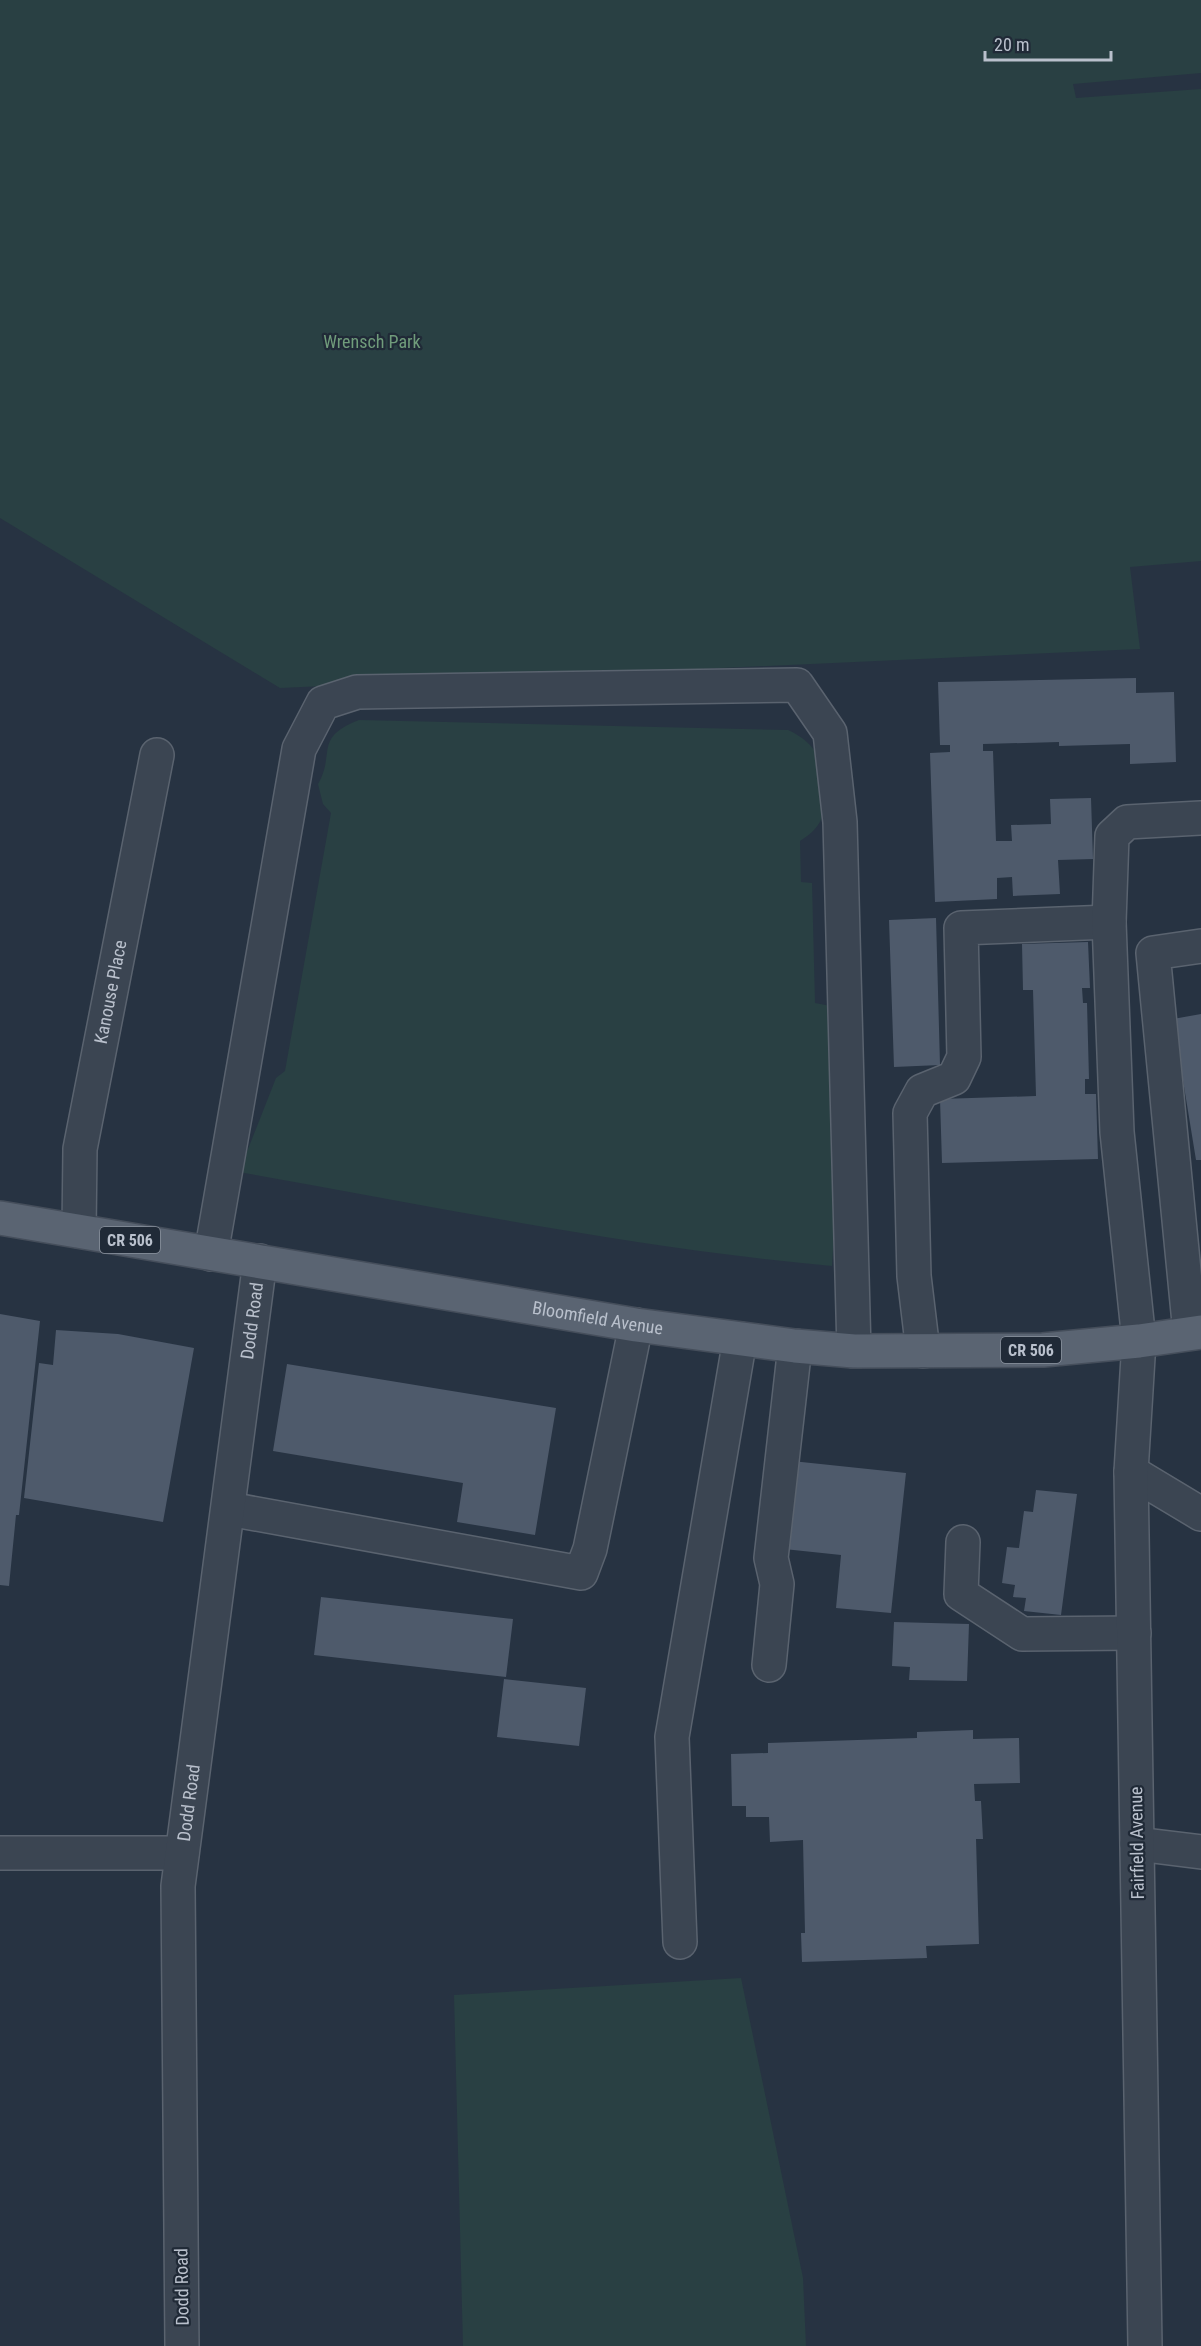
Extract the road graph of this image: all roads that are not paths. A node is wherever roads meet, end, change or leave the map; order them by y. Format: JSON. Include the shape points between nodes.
{"nodes":[{"id":1,"x":157,"y":755,"type":"dead end"},
{"id":2,"x":1201,"y":818,"type":"edge"},
{"id":3,"x":1109,"y":922,"type":"junction"},
{"id":4,"x":1201,"y":946,"type":"edge"},
{"id":5,"x":0,"y":1218,"type":"edge"},
{"id":6,"x":80,"y":1231,"type":"junction"},
{"id":7,"x":211,"y":1254,"type":"junction"},
{"id":8,"x":260,"y":1261,"type":"junction"},
{"id":9,"x":636,"y":1325,"type":"junction"},
{"id":10,"x":1196,"y":1333,"type":"edge"},
{"id":11,"x":740,"y":1339,"type":"junction"},
{"id":12,"x":1139,"y":1341,"type":"junction"},
{"id":13,"x":795,"y":1346,"type":"junction"},
{"id":14,"x":854,"y":1351,"type":"junction"},
{"id":15,"x":923,"y":1351,"type":"junction"},
{"id":16,"x":1131,"y":1472,"type":"junction"},
{"id":17,"x":229,"y":1509,"type":"junction"},
{"id":18,"x":1201,"y":1514,"type":"edge"},
{"id":19,"x":963,"y":1542,"type":"dead end"},
{"id":20,"x":1134,"y":1634,"type":"junction"},
{"id":21,"x":769,"y":1665,"type":"dead end"},
{"id":22,"x":1137,"y":1844,"type":"junction"},
{"id":23,"x":1201,"y":1852,"type":"edge"},
{"id":24,"x":0,"y":1853,"type":"edge"},
{"id":25,"x":182,"y":1853,"type":"junction"},
{"id":26,"x":680,"y":1942,"type":"dead end"},
{"id":27,"x":182,"y":2346,"type":"edge"},
{"id":28,"x":1145,"y":2346,"type":"edge"}],
"edges":[{"from":1,"to":6,"type":"street","name":"Kanouse Place","via":[[80,1149]]},
{"from":2,"to":3,"type":"street","name":"Fairfield Avenue","via":[[1127,822],[1112,836]]},
{"from":3,"to":12,"type":"street","name":"Fairfield Avenue","via":[[1117,1132]]},
{"from":3,"to":15,"type":"street","via":[[962,928],[964,1057],[954,1078],[922,1091],[910,1113],[914,1276]]},
{"from":4,"to":10,"type":"street","via":[[1153,953]]},
{"from":5,"to":6,"type":"main road","name":"Bloomfield Avenue","number":"CR 506"},
{"from":6,"to":7,"type":"main road","name":"Bloomfield Avenue","number":"CR 506"},
{"from":7,"to":8,"type":"main road","name":"Bloomfield Avenue","number":"CR 506"},
{"from":7,"to":14,"type":"street","via":[[299,749],[323,703],[357,693],[797,685],[830,733],[840,822]]},
{"from":8,"to":9,"type":"main road","name":"Bloomfield Avenue","number":"CR 506"},
{"from":8,"to":17,"type":"street","name":"Dodd Road"},
{"from":9,"to":11,"type":"main road","name":"Bloomfield Avenue","number":"CR 506"},
{"from":9,"to":17,"type":"street","via":[[590,1549],[581,1574]]},
{"from":10,"to":12,"type":"main road","name":"Bloomfield Avenue","number":"CR 506"},
{"from":11,"to":13,"type":"main road","name":"Bloomfield Avenue","number":"CR 506"},
{"from":11,"to":26,"type":"street","via":[[672,1737]]},
{"from":12,"to":15,"type":"main road","name":"Bloomfield Avenue","number":"CR 506","via":[[1043,1350]]},
{"from":12,"to":16,"type":"street","name":"Fairfield Avenue"},
{"from":13,"to":14,"type":"main road","name":"Bloomfield Avenue","number":"CR 506"},
{"from":13,"to":21,"type":"street","via":[[771,1558],[777,1584]]},
{"from":14,"to":15,"type":"main road","name":"Bloomfield Avenue","number":"CR 506"},
{"from":16,"to":18,"type":"street"},
{"from":16,"to":20,"type":"street","name":"Fairfield Avenue"},
{"from":17,"to":25,"type":"street","name":"Dodd Road"},
{"from":19,"to":20,"type":"street","via":[[961,1594],[1022,1634]]},
{"from":20,"to":22,"type":"street","name":"Fairfield Avenue"},
{"from":22,"to":23,"type":"street"},
{"from":22,"to":28,"type":"street","name":"Fairfield Avenue"},
{"from":24,"to":25,"type":"street"},
{"from":25,"to":27,"type":"street","name":"Dodd Road","via":[[178,1898]]}]}
